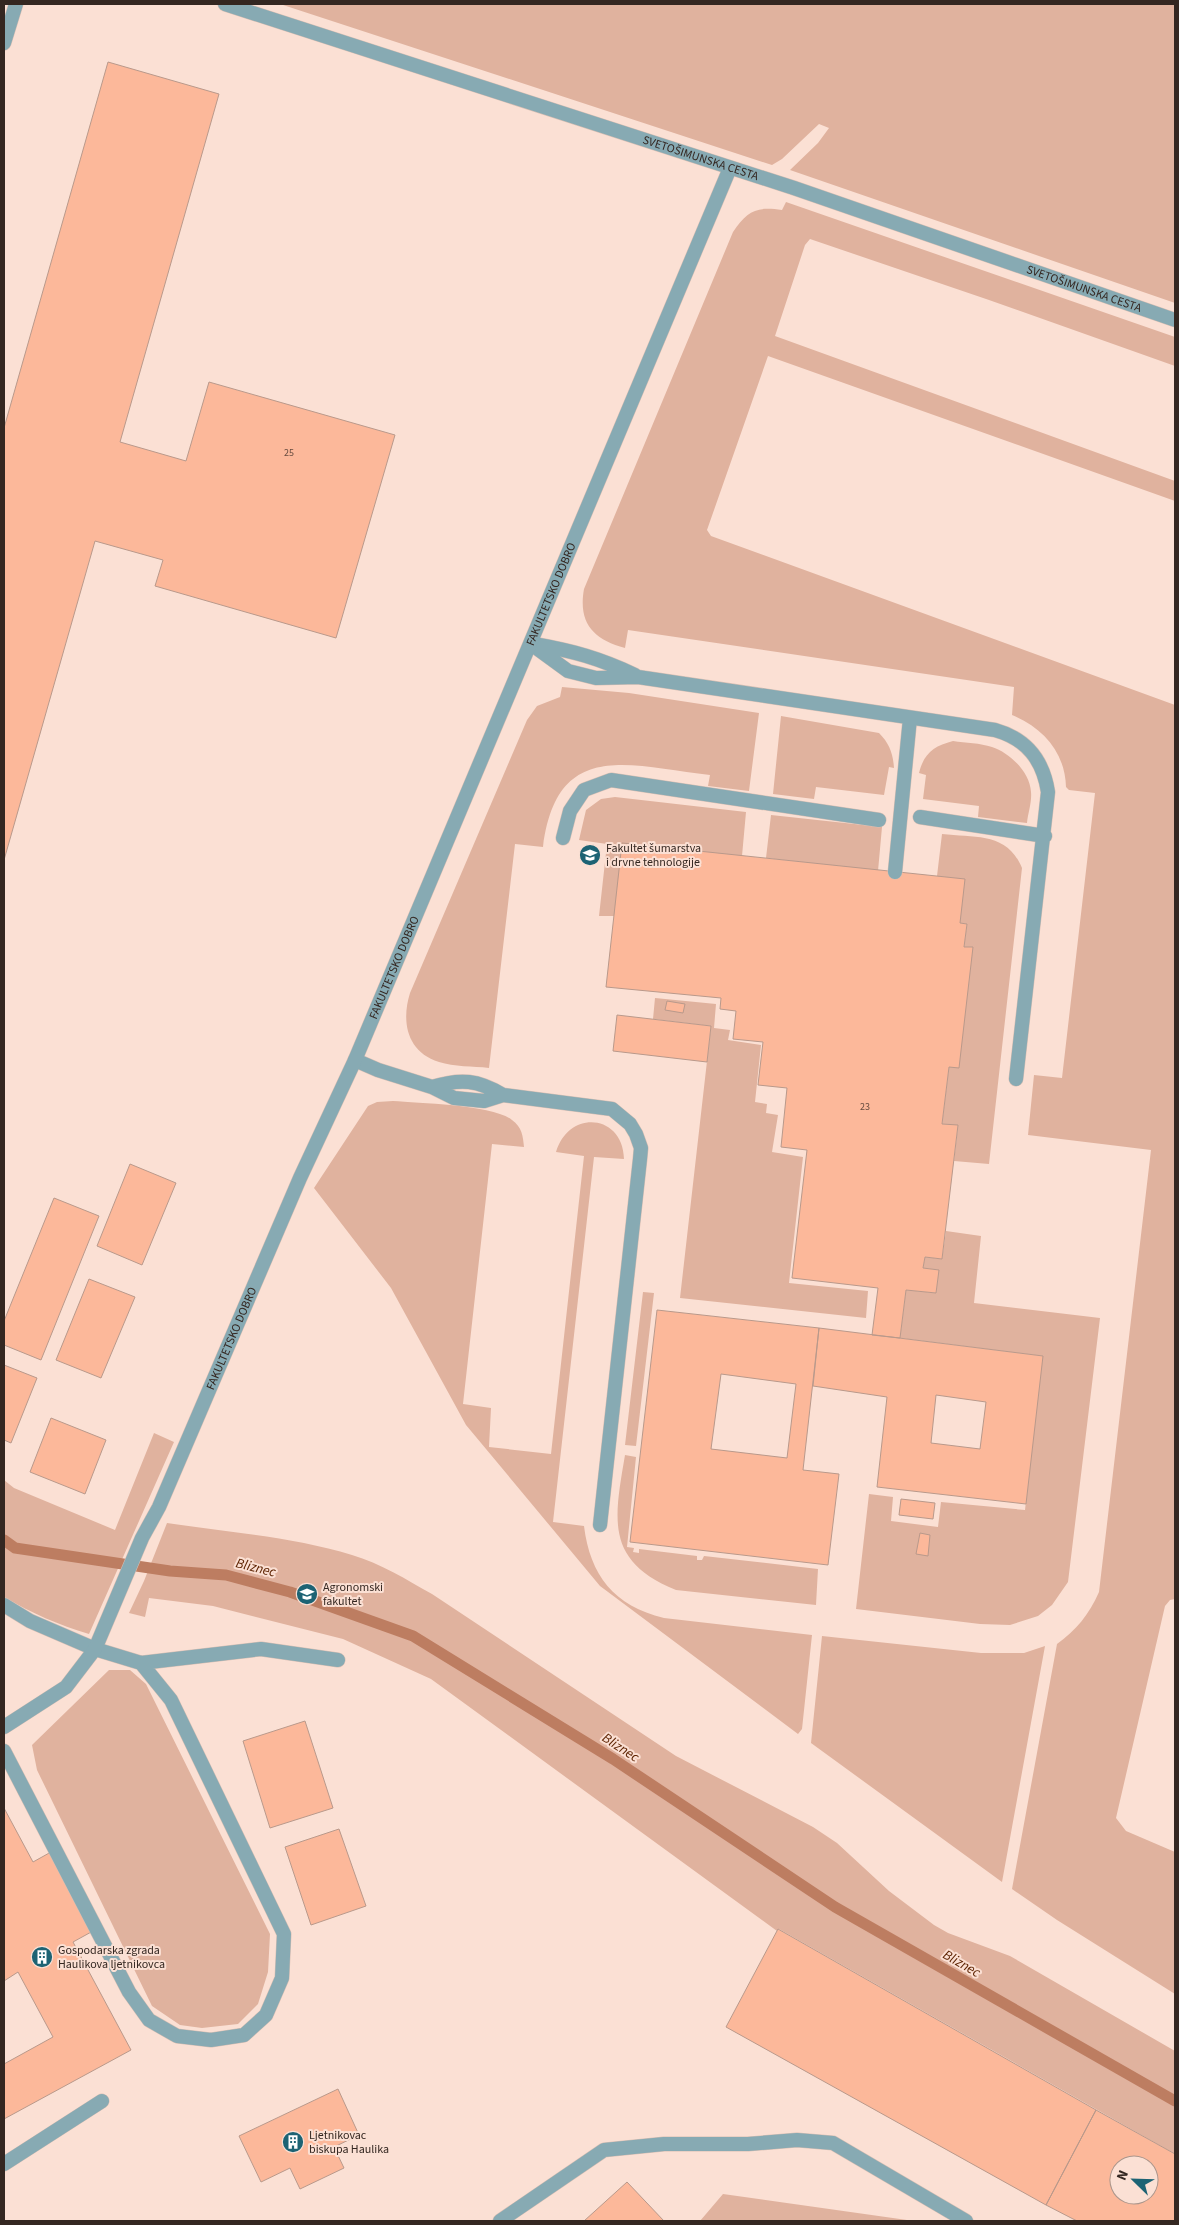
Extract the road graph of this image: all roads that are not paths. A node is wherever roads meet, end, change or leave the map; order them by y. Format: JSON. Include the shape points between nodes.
{"nodes":[{"id":1,"x":16,"y":4,"type":"edge"},
{"id":2,"x":225,"y":4,"type":"edge"},
{"id":3,"x":4,"y":43,"type":"edge"},
{"id":4,"x":730,"y":168,"type":"junction"},
{"id":5,"x":1175,"y":320,"type":"edge"},
{"id":6,"x":531,"y":644,"type":"junction"},
{"id":7,"x":638,"y":676,"type":"junction"},
{"id":8,"x":910,"y":718,"type":"junction"},
{"id":9,"x":920,"y":817,"type":"dead end"},
{"id":10,"x":879,"y":820,"type":"dead end"},
{"id":11,"x":1045,"y":836,"type":"junction"},
{"id":12,"x":563,"y":838,"type":"dead end"},
{"id":13,"x":895,"y":872,"type":"dead end"},
{"id":14,"x":355,"y":1060,"type":"junction"},
{"id":15,"x":1016,"y":1079,"type":"dead end"},
{"id":16,"x":600,"y":1525,"type":"dead end"},
{"id":17,"x":4,"y":1605,"type":"edge"},
{"id":18,"x":95,"y":1649,"type":"junction"},
{"id":19,"x":338,"y":1660,"type":"dead end"},
{"id":20,"x":142,"y":1662,"type":"junction"},
{"id":21,"x":4,"y":1727,"type":"edge"},
{"id":22,"x":4,"y":1750,"type":"edge"},
{"id":23,"x":102,"y":2101,"type":"dead end"},
{"id":24,"x":4,"y":2164,"type":"edge"},
{"id":25,"x":500,"y":2221,"type":"edge"},
{"id":26,"x":966,"y":2221,"type":"edge"}],
"edges":[{"from":1,"to":3,"type":"street"},
{"from":2,"to":4,"type":"street","name":"SVETOŠIMUNSKA CESTA"},
{"from":4,"to":5,"type":"street","name":"SVETOŠIMUNSKA CESTA"},
{"from":4,"to":6,"type":"street","name":"FAKULTETSKO DOBRO"},
{"from":6,"to":7,"type":"street","via":[[577,652]]},
{"from":6,"to":7,"type":"street","via":[[568,671],[596,678]]},
{"from":6,"to":14,"type":"street","name":"FAKULTETSKO DOBRO"},
{"from":7,"to":8,"type":"street"},
{"from":8,"to":11,"type":"street","via":[[995,730],[1009,734],[1027,746],[1037,756],[1046,780]]},
{"from":8,"to":13,"type":"street"},
{"from":9,"to":11,"type":"street"},
{"from":10,"to":12,"type":"street","via":[[611,780],[584,790],[570,811]]},
{"from":11,"to":15,"type":"street"},
{"from":14,"to":16,"type":"street","via":[[454,1098],[484,1101],[503,1095],[612,1109],[630,1124],[641,1148]]},
{"from":14,"to":18,"type":"street","name":"FAKULTETSKO DOBRO"},
{"from":17,"to":18,"type":"street","via":[[30,1621]]},
{"from":18,"to":20,"type":"street"},
{"from":18,"to":21,"type":"street","name":"FAKULTETSKO DOBRO","via":[[66,1686]]},
{"from":19,"to":20,"type":"street","via":[[261,1649]]},
{"from":20,"to":22,"type":"street","via":[[171,1700],[284,1934],[282,1978],[266,2015],[244,2036],[211,2040],[177,2036],[149,2020],[129,1992]]},
{"from":23,"to":24,"type":"street"},
{"from":25,"to":26,"type":"street","via":[[604,2150],[664,2144],[748,2144],[797,2140],[833,2143]]}]}
